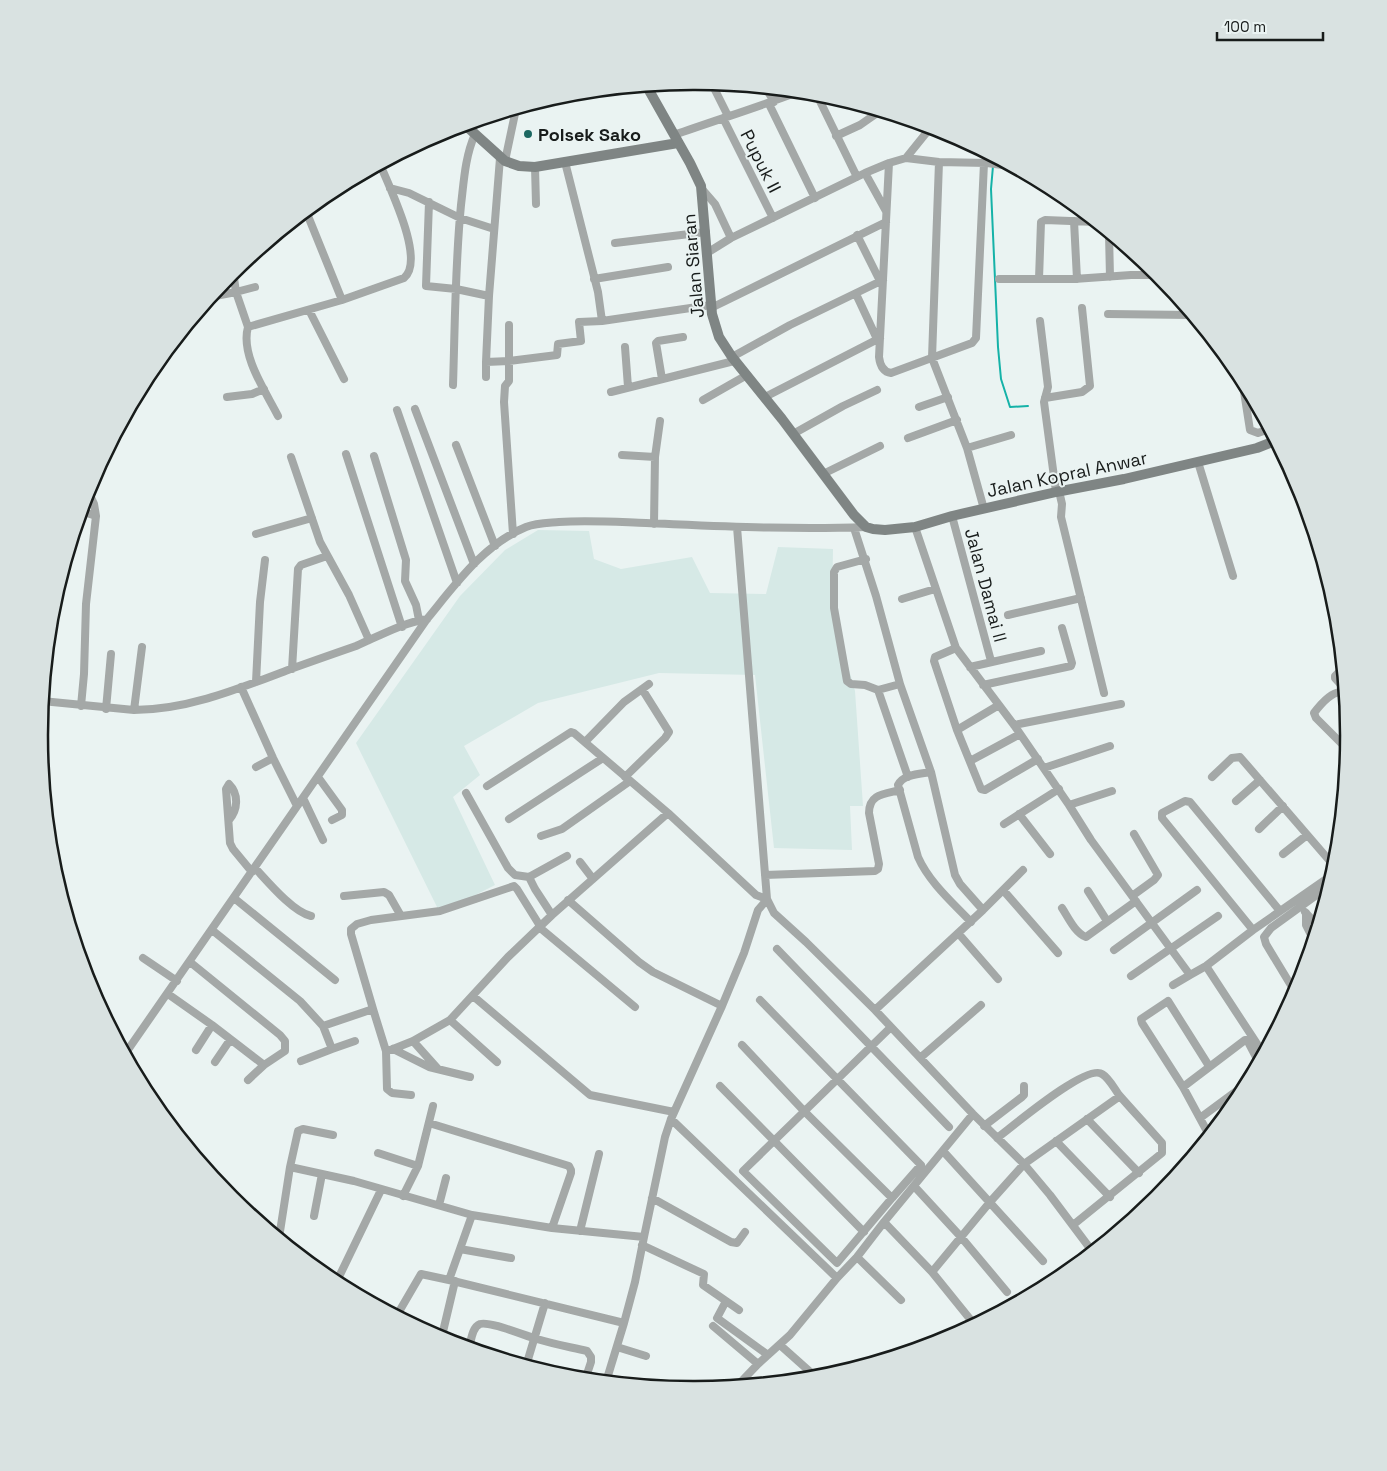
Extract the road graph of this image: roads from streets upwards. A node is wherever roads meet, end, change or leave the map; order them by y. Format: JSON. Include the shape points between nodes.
{"nodes":[{"id":1,"x":714,"y":90,"type":"edge"},
{"id":2,"x":649,"y":91,"type":"edge"},
{"id":3,"x":768,"y":94,"type":"edge"},
{"id":4,"x":787,"y":96,"type":"edge"},
{"id":5,"x":822,"y":102,"type":"edge"},
{"id":6,"x":771,"y":103,"type":"junction"},
{"id":7,"x":514,"y":116,"type":"edge"},
{"id":8,"x":873,"y":116,"type":"edge"},
{"id":9,"x":726,"y":117,"type":"junction"},
{"id":10,"x":470,"y":130,"type":"edge"},
{"id":11,"x":926,"y":133,"type":"edge"},
{"id":12,"x":475,"y":134,"type":"junction"},
{"id":13,"x":836,"y":136,"type":"junction"},
{"id":14,"x":676,"y":139,"type":"junction"},
{"id":15,"x":906,"y":158,"type":"junction"},
{"id":16,"x":503,"y":159,"type":"junction"},
{"id":17,"x":565,"y":162,"type":"junction"},
{"id":18,"x":939,"y":162,"type":"junction"},
{"id":19,"x":889,"y":163,"type":"junction"},
{"id":20,"x":985,"y":163,"type":"junction"},
{"id":21,"x":994,"y":164,"type":"edge"},
{"id":22,"x":535,"y":167,"type":"junction"},
{"id":23,"x":382,"y":170,"type":"edge"},
{"id":24,"x":865,"y":173,"type":"junction"},
{"id":25,"x":857,"y":177,"type":"junction"},
{"id":26,"x":390,"y":188,"type":"junction"},
{"id":27,"x":702,"y":189,"type":"junction"},
{"id":28,"x":815,"y":198,"type":"junction"},
{"id":29,"x":429,"y":202,"type":"junction"},
{"id":30,"x":536,"y":204,"type":"dead end"},
{"id":31,"x":886,"y":212,"type":"junction"},
{"id":32,"x":308,"y":217,"type":"edge"},
{"id":33,"x":460,"y":218,"type":"junction"},
{"id":34,"x":773,"y":218,"type":"junction"},
{"id":35,"x":1074,"y":221,"type":"junction"},
{"id":36,"x":1085,"y":221,"type":"edge"},
{"id":37,"x":886,"y":222,"type":"junction"},
{"id":38,"x":494,"y":229,"type":"junction"},
{"id":39,"x":706,"y":232,"type":"junction"},
{"id":40,"x":858,"y":235,"type":"junction"},
{"id":41,"x":731,"y":238,"type":"junction"},
{"id":42,"x":616,"y":242,"type":"dead end"},
{"id":43,"x":1110,"y":242,"type":"edge"},
{"id":44,"x":707,"y":253,"type":"junction"},
{"id":45,"x":668,"y":267,"type":"dead end"},
{"id":46,"x":1146,"y":275,"type":"edge"},
{"id":47,"x":1110,"y":276,"type":"junction"},
{"id":48,"x":594,"y":279,"type":"junction"},
{"id":49,"x":999,"y":279,"type":"dead end"},
{"id":50,"x":1039,"y":279,"type":"junction"},
{"id":51,"x":1077,"y":279,"type":"junction"},
{"id":52,"x":881,"y":281,"type":"junction"},
{"id":53,"x":235,"y":282,"type":"edge"},
{"id":54,"x":256,"y":287,"type":"dead end"},
{"id":55,"x":456,"y":289,"type":"junction"},
{"id":56,"x":236,"y":292,"type":"junction"},
{"id":57,"x":856,"y":294,"type":"junction"},
{"id":58,"x":222,"y":295,"type":"edge"},
{"id":59,"x":489,"y":296,"type":"junction"},
{"id":60,"x":342,"y":300,"type":"junction"},
{"id":61,"x":711,"y":307,"type":"junction"},
{"id":62,"x":1082,"y":308,"type":"dead end"},
{"id":63,"x":309,"y":310,"type":"junction"},
{"id":64,"x":1108,"y":314,"type":"dead end"},
{"id":65,"x":1183,"y":315,"type":"edge"},
{"id":66,"x":602,"y":320,"type":"junction"},
{"id":67,"x":1040,"y":321,"type":"dead end"},
{"id":68,"x":509,"y":325,"type":"dead end"},
{"id":69,"x":248,"y":327,"type":"junction"},
{"id":70,"x":683,"y":337,"type":"dead end"},
{"id":71,"x":878,"y":339,"type":"junction"},
{"id":72,"x":625,"y":347,"type":"dead end"},
{"id":73,"x":932,"y":358,"type":"junction"},
{"id":74,"x":733,"y":359,"type":"junction"},
{"id":75,"x":509,"y":361,"type":"junction"},
{"id":76,"x":486,"y":362,"type":"junction"},
{"id":77,"x":747,"y":375,"type":"junction"},
{"id":78,"x":486,"y":377,"type":"dead end"},
{"id":79,"x":344,"y":379,"type":"dead end"},
{"id":80,"x":662,"y":379,"type":"junction"},
{"id":81,"x":453,"y":385,"type":"dead end"},
{"id":82,"x":628,"y":387,"type":"junction"},
{"id":83,"x":264,"y":389,"type":"junction"},
{"id":84,"x":877,"y":390,"type":"dead end"},
{"id":85,"x":611,"y":392,"type":"dead end"},
{"id":86,"x":227,"y":397,"type":"dead end"},
{"id":87,"x":765,"y":397,"type":"junction"},
{"id":88,"x":948,"y":397,"type":"junction"},
{"id":89,"x":1045,"y":398,"type":"junction"},
{"id":90,"x":703,"y":400,"type":"dead end"},
{"id":91,"x":1249,"y":406,"type":"edge"},
{"id":92,"x":919,"y":407,"type":"dead end"},
{"id":93,"x":415,"y":409,"type":"dead end"},
{"id":94,"x":397,"y":410,"type":"dead end"},
{"id":95,"x":278,"y":416,"type":"dead end"},
{"id":96,"x":957,"y":420,"type":"junction"},
{"id":97,"x":660,"y":422,"type":"dead end"},
{"id":98,"x":1263,"y":431,"type":"edge"},
{"id":99,"x":793,"y":434,"type":"junction"},
{"id":100,"x":1010,"y":435,"type":"dead end"},
{"id":101,"x":908,"y":438,"type":"dead end"},
{"id":102,"x":1269,"y":443,"type":"edge"},
{"id":103,"x":456,"y":445,"type":"dead end"},
{"id":104,"x":880,"y":446,"type":"dead end"},
{"id":105,"x":967,"y":448,"type":"junction"},
{"id":106,"x":346,"y":454,"type":"dead end"},
{"id":107,"x":622,"y":455,"type":"dead end"},
{"id":108,"x":374,"y":456,"type":"dead end"},
{"id":109,"x":291,"y":457,"type":"dead end"},
{"id":110,"x":655,"y":457,"type":"junction"},
{"id":111,"x":1198,"y":462,"type":"junction"},
{"id":112,"x":823,"y":474,"type":"junction"},
{"id":113,"x":1057,"y":492,"type":"junction"},
{"id":114,"x":92,"y":500,"type":"edge"},
{"id":115,"x":984,"y":509,"type":"junction"},
{"id":116,"x":88,"y":513,"type":"edge"},
{"id":117,"x":96,"y":516,"type":"junction"},
{"id":118,"x":952,"y":516,"type":"junction"},
{"id":119,"x":312,"y":518,"type":"junction"},
{"id":120,"x":654,"y":524,"type":"junction"},
{"id":121,"x":737,"y":527,"type":"junction"},
{"id":122,"x":866,"y":527,"type":"junction"},
{"id":123,"x":915,"y":527,"type":"junction"},
{"id":124,"x":854,"y":528,"type":"junction"},
{"id":125,"x":256,"y":534,"type":"dead end"},
{"id":126,"x":513,"y":534,"type":"junction"},
{"id":127,"x":495,"y":546,"type":"junction"},
{"id":128,"x":326,"y":556,"type":"junction"},
{"id":129,"x":866,"y":559,"type":"junction"},
{"id":130,"x":265,"y":560,"type":"dead end"},
{"id":131,"x":474,"y":564,"type":"junction"},
{"id":132,"x":1233,"y":576,"type":"dead end"},
{"id":133,"x":457,"y":583,"type":"junction"},
{"id":134,"x":935,"y":589,"type":"junction"},
{"id":135,"x":1080,"y":598,"type":"junction"},
{"id":136,"x":902,"y":599,"type":"dead end"},
{"id":137,"x":1008,"y":615,"type":"dead end"},
{"id":138,"x":423,"y":620,"type":"junction"},
{"id":139,"x":402,"y":627,"type":"junction"},
{"id":140,"x":1062,"y":628,"type":"dead end"},
{"id":141,"x":369,"y":640,"type":"junction"},
{"id":142,"x":142,"y":648,"type":"dead end"},
{"id":143,"x":956,"y":648,"type":"junction"},
{"id":144,"x":1041,"y":651,"type":"dead end"},
{"id":145,"x":111,"y":654,"type":"dead end"},
{"id":146,"x":991,"y":661,"type":"junction"},
{"id":147,"x":970,"y":667,"type":"junction"},
{"id":148,"x":292,"y":669,"type":"junction"},
{"id":149,"x":256,"y":682,"type":"junction"},
{"id":150,"x":900,"y":684,"type":"junction"},
{"id":151,"x":984,"y":685,"type":"junction"},
{"id":152,"x":242,"y":687,"type":"junction"},
{"id":153,"x":878,"y":690,"type":"junction"},
{"id":154,"x":1338,"y":692,"type":"edge"},
{"id":155,"x":1104,"y":693,"type":"dead end"},
{"id":156,"x":49,"y":702,"type":"edge"},
{"id":157,"x":1121,"y":704,"type":"dead end"},
{"id":158,"x":999,"y":705,"type":"junction"},
{"id":159,"x":80,"y":706,"type":"junction"},
{"id":160,"x":106,"y":709,"type":"junction"},
{"id":161,"x":134,"y":710,"type":"junction"},
{"id":162,"x":1014,"y":724,"type":"junction"},
{"id":163,"x":957,"y":730,"type":"junction"},
{"id":164,"x":1020,"y":734,"type":"junction"},
{"id":165,"x":585,"y":742,"type":"junction"},
{"id":166,"x":1340,"y":742,"type":"edge"},
{"id":167,"x":1110,"y":746,"type":"dead end"},
{"id":168,"x":273,"y":758,"type":"junction"},
{"id":169,"x":603,"y":758,"type":"junction"},
{"id":170,"x":1038,"y":759,"type":"junction"},
{"id":171,"x":970,"y":762,"type":"junction"},
{"id":172,"x":256,"y":767,"type":"dead end"},
{"id":173,"x":1044,"y":768,"type":"junction"},
{"id":174,"x":932,"y":772,"type":"junction"},
{"id":175,"x":318,"y":777,"type":"junction"},
{"id":176,"x":908,"y":777,"type":"junction"},
{"id":177,"x":1212,"y":777,"type":"dead end"},
{"id":178,"x":628,"y":779,"type":"junction"},
{"id":179,"x":1260,"y":780,"type":"junction"},
{"id":180,"x":487,"y":786,"type":"dead end"},
{"id":181,"x":1059,"y":789,"type":"junction"},
{"id":182,"x":900,"y":790,"type":"junction"},
{"id":183,"x":1112,"y":791,"type":"dead end"},
{"id":184,"x":466,"y":793,"type":"dead end"},
{"id":185,"x":303,"y":798,"type":"junction"},
{"id":186,"x":1236,"y":801,"type":"dead end"},
{"id":187,"x":1070,"y":804,"type":"junction"},
{"id":188,"x":298,"y":806,"type":"junction"},
{"id":189,"x":1283,"y":806,"type":"junction"},
{"id":190,"x":668,"y":813,"type":"junction"},
{"id":191,"x":1019,"y":814,"type":"junction"},
{"id":192,"x":509,"y":819,"type":"dead end"},
{"id":193,"x":229,"y":820,"type":"dead end"},
{"id":194,"x":332,"y":820,"type":"dead end"},
{"id":195,"x":1004,"y":824,"type":"dead end"},
{"id":196,"x":1259,"y":829,"type":"dead end"},
{"id":197,"x":1134,"y":834,"type":"dead end"},
{"id":198,"x":1307,"y":835,"type":"junction"},
{"id":199,"x":541,"y":836,"type":"dead end"},
{"id":200,"x":323,"y":840,"type":"dead end"},
{"id":201,"x":1050,"y":854,"type":"dead end"},
{"id":202,"x":1283,"y":854,"type":"dead end"},
{"id":203,"x":567,"y":856,"type":"dead end"},
{"id":204,"x":1328,"y":859,"type":"edge"},
{"id":205,"x":580,"y":862,"type":"dead end"},
{"id":206,"x":254,"y":870,"type":"junction"},
{"id":207,"x":1023,"y":870,"type":"dead end"},
{"id":208,"x":765,"y":875,"type":"junction"},
{"id":209,"x":529,"y":877,"type":"junction"},
{"id":210,"x":592,"y":878,"type":"junction"},
{"id":211,"x":1322,"y":882,"type":"edge"},
{"id":212,"x":1004,"y":890,"type":"junction"},
{"id":213,"x":1198,"y":890,"type":"dead end"},
{"id":214,"x":1088,"y":891,"type":"dead end"},
{"id":215,"x":1319,"y":895,"type":"edge"},
{"id":216,"x":344,"y":896,"type":"dead end"},
{"id":217,"x":234,"y":898,"type":"junction"},
{"id":218,"x":1134,"y":898,"type":"junction"},
{"id":219,"x":568,"y":900,"type":"junction"},
{"id":220,"x":768,"y":901,"type":"junction"},
{"id":221,"x":1062,"y":908,"type":"dead end"},
{"id":222,"x":983,"y":910,"type":"junction"},
{"id":223,"x":1303,"y":910,"type":"junction"},
{"id":224,"x":1280,"y":911,"type":"junction"},
{"id":225,"x":552,"y":915,"type":"junction"},
{"id":226,"x":311,"y":916,"type":"dead end"},
{"id":227,"x":400,"y":916,"type":"junction"},
{"id":228,"x":1218,"y":916,"type":"dead end"},
{"id":229,"x":1312,"y":920,"type":"edge"},
{"id":230,"x":1107,"y":921,"type":"junction"},
{"id":231,"x":971,"y":922,"type":"junction"},
{"id":232,"x":1151,"y":922,"type":"junction"},
{"id":233,"x":540,"y":927,"type":"junction"},
{"id":234,"x":212,"y":930,"type":"junction"},
{"id":235,"x":1253,"y":930,"type":"junction"},
{"id":236,"x":1309,"y":930,"type":"edge"},
{"id":237,"x":958,"y":933,"type":"junction"},
{"id":238,"x":1170,"y":948,"type":"junction"},
{"id":239,"x":777,"y":949,"type":"dead end"},
{"id":240,"x":1114,"y":950,"type":"dead end"},
{"id":241,"x":1058,"y":953,"type":"dead end"},
{"id":242,"x":143,"y":958,"type":"dead end"},
{"id":243,"x":190,"y":962,"type":"junction"},
{"id":244,"x":1206,"y":966,"type":"junction"},
{"id":245,"x":1190,"y":975,"type":"junction"},
{"id":246,"x":1131,"y":976,"type":"dead end"},
{"id":247,"x":998,"y":979,"type":"dead end"},
{"id":248,"x":335,"y":980,"type":"dead end"},
{"id":249,"x":176,"y":981,"type":"junction"},
{"id":250,"x":1290,"y":983,"type":"edge"},
{"id":251,"x":1173,"y":985,"type":"dead end"},
{"id":252,"x":168,"y":994,"type":"junction"},
{"id":253,"x":473,"y":996,"type":"junction"},
{"id":254,"x":760,"y":1000,"type":"dead end"},
{"id":255,"x":981,"y":1005,"type":"dead end"},
{"id":256,"x":722,"y":1006,"type":"junction"},
{"id":257,"x":635,"y":1007,"type":"dead end"},
{"id":258,"x":373,"y":1009,"type":"junction"},
{"id":259,"x":875,"y":1010,"type":"junction"},
{"id":260,"x":450,"y":1020,"type":"junction"},
{"id":261,"x":212,"y":1025,"type":"junction"},
{"id":262,"x":322,"y":1026,"type":"junction"},
{"id":263,"x":891,"y":1027,"type":"junction"},
{"id":264,"x":230,"y":1040,"type":"junction"},
{"id":265,"x":355,"y":1041,"type":"dead end"},
{"id":266,"x":413,"y":1041,"type":"junction"},
{"id":267,"x":871,"y":1045,"type":"junction"},
{"id":268,"x":742,"y":1046,"type":"dead end"},
{"id":269,"x":1259,"y":1047,"type":"edge"},
{"id":270,"x":129,"y":1049,"type":"edge"},
{"id":271,"x":332,"y":1049,"type":"junction"},
{"id":272,"x":196,"y":1050,"type":"dead end"},
{"id":273,"x":389,"y":1050,"type":"junction"},
{"id":274,"x":1255,"y":1054,"type":"edge"},
{"id":275,"x":920,"y":1058,"type":"junction"},
{"id":276,"x":301,"y":1061,"type":"dead end"},
{"id":277,"x":215,"y":1062,"type":"dead end"},
{"id":278,"x":497,"y":1062,"type":"dead end"},
{"id":279,"x":264,"y":1065,"type":"junction"},
{"id":280,"x":1209,"y":1066,"type":"junction"},
{"id":281,"x":438,"y":1069,"type":"junction"},
{"id":282,"x":470,"y":1077,"type":"dead end"},
{"id":283,"x":836,"y":1079,"type":"junction"},
{"id":284,"x":248,"y":1080,"type":"dead end"},
{"id":285,"x":720,"y":1086,"type":"dead end"},
{"id":286,"x":1024,"y":1086,"type":"dead end"},
{"id":287,"x":1183,"y":1087,"type":"junction"},
{"id":288,"x":411,"y":1095,"type":"dead end"},
{"id":289,"x":1120,"y":1096,"type":"junction"},
{"id":290,"x":1229,"y":1096,"type":"edge"},
{"id":291,"x":433,"y":1106,"type":"dead end"},
{"id":292,"x":804,"y":1110,"type":"junction"},
{"id":293,"x":973,"y":1114,"type":"junction"},
{"id":294,"x":673,"y":1115,"type":"junction"},
{"id":295,"x":1200,"y":1118,"type":"junction"},
{"id":296,"x":1088,"y":1119,"type":"junction"},
{"id":297,"x":429,"y":1123,"type":"junction"},
{"id":298,"x":984,"y":1126,"type":"junction"},
{"id":299,"x":949,"y":1127,"type":"dead end"},
{"id":300,"x":1206,"y":1129,"type":"edge"},
{"id":301,"x":333,"y":1135,"type":"dead end"},
{"id":302,"x":997,"y":1138,"type":"junction"},
{"id":303,"x":773,"y":1140,"type":"junction"},
{"id":304,"x":1056,"y":1141,"type":"junction"},
{"id":305,"x":943,"y":1151,"type":"junction"},
{"id":306,"x":378,"y":1153,"type":"dead end"},
{"id":307,"x":599,"y":1154,"type":"dead end"},
{"id":308,"x":1024,"y":1164,"type":"junction"},
{"id":309,"x":418,"y":1166,"type":"junction"},
{"id":310,"x":290,"y":1167,"type":"junction"},
{"id":311,"x":1139,"y":1173,"type":"junction"},
{"id":312,"x":322,"y":1174,"type":"junction"},
{"id":313,"x":446,"y":1178,"type":"dead end"},
{"id":314,"x":914,"y":1186,"type":"junction"},
{"id":315,"x":381,"y":1190,"type":"junction"},
{"id":316,"x":403,"y":1196,"type":"junction"},
{"id":317,"x":1110,"y":1196,"type":"junction"},
{"id":318,"x":652,"y":1198,"type":"junction"},
{"id":319,"x":892,"y":1198,"type":"junction"},
{"id":320,"x":990,"y":1202,"type":"junction"},
{"id":321,"x":439,"y":1205,"type":"junction"},
{"id":322,"x":472,"y":1215,"type":"junction"},
{"id":323,"x":314,"y":1216,"type":"dead end"},
{"id":324,"x":884,"y":1222,"type":"junction"},
{"id":325,"x":1073,"y":1225,"type":"junction"},
{"id":326,"x":552,"y":1228,"type":"junction"},
{"id":327,"x":280,"y":1231,"type":"edge"},
{"id":328,"x":580,"y":1231,"type":"junction"},
{"id":329,"x":745,"y":1232,"type":"dead end"},
{"id":330,"x":864,"y":1232,"type":"junction"},
{"id":331,"x":961,"y":1237,"type":"junction"},
{"id":332,"x":643,"y":1241,"type":"junction"},
{"id":333,"x":1089,"y":1247,"type":"edge"},
{"id":334,"x":460,"y":1249,"type":"junction"},
{"id":335,"x":857,"y":1257,"type":"junction"},
{"id":336,"x":512,"y":1258,"type":"dead end"},
{"id":337,"x":1043,"y":1261,"type":"dead end"},
{"id":338,"x":932,"y":1272,"type":"junction"},
{"id":339,"x":339,"y":1276,"type":"edge"},
{"id":340,"x":837,"y":1278,"type":"junction"},
{"id":341,"x":452,"y":1280,"type":"junction"},
{"id":342,"x":1007,"y":1292,"type":"dead end"},
{"id":343,"x":901,"y":1300,"type":"dead end"},
{"id":344,"x":726,"y":1301,"type":"junction"},
{"id":345,"x":545,"y":1303,"type":"junction"},
{"id":346,"x":400,"y":1310,"type":"dead end"},
{"id":347,"x":740,"y":1310,"type":"dead end"},
{"id":348,"x":970,"y":1318,"type":"dead end"},
{"id":349,"x":624,"y":1323,"type":"junction"},
{"id":350,"x":713,"y":1326,"type":"dead end"},
{"id":351,"x":443,"y":1331,"type":"edge"},
{"id":352,"x":535,"y":1339,"type":"junction"},
{"id":353,"x":471,"y":1341,"type":"edge"},
{"id":354,"x":780,"y":1345,"type":"junction"},
{"id":355,"x":617,"y":1347,"type":"junction"},
{"id":356,"x":768,"y":1355,"type":"junction"},
{"id":357,"x":646,"y":1356,"type":"dead end"},
{"id":358,"x":528,"y":1360,"type":"edge"},
{"id":359,"x":758,"y":1364,"type":"junction"},
{"id":360,"x":809,"y":1371,"type":"edge"},
{"id":361,"x":588,"y":1372,"type":"edge"},
{"id":362,"x":608,"y":1376,"type":"edge"},
{"id":363,"x":743,"y":1379,"type":"edge"}],
"edges":[{"from":1,"to":9,"type":"street","name":"Pupuk II"},
{"from":2,"to":14,"type":"street","name":"Jalan Siaran"},
{"from":3,"to":6,"type":"street"},
{"from":4,"to":6,"type":"street"},
{"from":5,"to":13,"type":"street"},
{"from":6,"to":9,"type":"street"},
{"from":6,"to":28,"type":"street"},
{"from":7,"to":16,"type":"street"},
{"from":8,"to":13,"type":"street"},
{"from":9,"to":14,"type":"street"},
{"from":9,"to":34,"type":"street","name":"Pupuk II"},
{"from":10,"to":12,"type":"street"},
{"from":11,"to":15,"type":"street"},
{"from":12,"to":16,"type":"street"},
{"from":12,"to":33,"type":"street","via":[[466,159]]},
{"from":13,"to":25,"type":"street"},
{"from":14,"to":17,"type":"street"},
{"from":14,"to":27,"type":"street","name":"Jalan Siaran"},
{"from":15,"to":18,"type":"street"},
{"from":15,"to":19,"type":"street"},
{"from":16,"to":22,"type":"street","via":[[519,166]]},
{"from":16,"to":38,"type":"street"},
{"from":17,"to":22,"type":"street"},
{"from":17,"to":48,"type":"street"},
{"from":18,"to":20,"type":"street"},
{"from":18,"to":73,"type":"street"},
{"from":19,"to":24,"type":"street"},
{"from":19,"to":31,"type":"street"},
{"from":20,"to":21,"type":"street"},
{"from":20,"to":73,"type":"street","via":[[976,338],[972,343]]},
{"from":22,"to":30,"type":"street"},
{"from":23,"to":26,"type":"street"},
{"from":24,"to":25,"type":"street"},
{"from":24,"to":31,"type":"street"},
{"from":25,"to":28,"type":"street"},
{"from":26,"to":29,"type":"street"},
{"from":26,"to":60,"type":"street","via":[[410,241],[409,272],[404,278]]},
{"from":27,"to":39,"type":"street","name":"Jalan Siaran"},
{"from":27,"to":41,"type":"street","via":[[718,210]]},
{"from":28,"to":34,"type":"street"},
{"from":29,"to":33,"type":"street"},
{"from":29,"to":55,"type":"street","via":[[426,286]]},
{"from":31,"to":37,"type":"street"},
{"from":32,"to":60,"type":"street"},
{"from":33,"to":38,"type":"street"},
{"from":33,"to":55,"type":"street"},
{"from":34,"to":41,"type":"street"},
{"from":35,"to":36,"type":"street"},
{"from":35,"to":50,"type":"street","via":[[1041,222]]},
{"from":35,"to":51,"type":"street"},
{"from":37,"to":40,"type":"street"},
{"from":37,"to":52,"type":"street"},
{"from":38,"to":59,"type":"street"},
{"from":39,"to":42,"type":"street"},
{"from":39,"to":44,"type":"street","name":"Jalan Siaran"},
{"from":40,"to":52,"type":"street"},
{"from":40,"to":61,"type":"street"},
{"from":41,"to":44,"type":"street"},
{"from":43,"to":47,"type":"street"},
{"from":44,"to":61,"type":"street","name":"Jalan Siaran"},
{"from":45,"to":48,"type":"street"},
{"from":46,"to":47,"type":"street"},
{"from":47,"to":51,"type":"street"},
{"from":48,"to":66,"type":"street"},
{"from":49,"to":50,"type":"street"},
{"from":50,"to":51,"type":"street"},
{"from":52,"to":57,"type":"street"},
{"from":52,"to":71,"type":"street"},
{"from":53,"to":56,"type":"street"},
{"from":54,"to":56,"type":"street"},
{"from":55,"to":59,"type":"street"},
{"from":55,"to":81,"type":"street"},
{"from":56,"to":58,"type":"street"},
{"from":56,"to":69,"type":"street"},
{"from":57,"to":71,"type":"street"},
{"from":57,"to":74,"type":"street","via":[[790,325]]},
{"from":59,"to":76,"type":"street"},
{"from":60,"to":63,"type":"street"},
{"from":61,"to":66,"type":"street"},
{"from":61,"to":74,"type":"street","name":"Jalan Siaran","via":[[716,331]]},
{"from":62,"to":89,"type":"street","via":[[1090,386],[1082,392]]},
{"from":63,"to":69,"type":"street"},
{"from":63,"to":79,"type":"street"},
{"from":64,"to":65,"type":"street"},
{"from":66,"to":75,"type":"street","via":[[580,321],[581,341],[558,344],[557,355]]},
{"from":67,"to":89,"type":"street","via":[[1048,387]]},
{"from":68,"to":75,"type":"street"},
{"from":69,"to":83,"type":"street","via":[[246,342]]},
{"from":70,"to":80,"type":"street","via":[[656,343]]},
{"from":71,"to":73,"type":"street","via":[[880,364],[888,373]]},
{"from":71,"to":87,"type":"street"},
{"from":72,"to":82,"type":"street"},
{"from":73,"to":88,"type":"street"},
{"from":74,"to":77,"type":"street","name":"Jalan Siaran"},
{"from":74,"to":80,"type":"street"},
{"from":75,"to":76,"type":"street"},
{"from":75,"to":126,"type":"street","via":[[504,402]]},
{"from":76,"to":78,"type":"street"},
{"from":77,"to":87,"type":"street","name":"Jalan Siaran"},
{"from":77,"to":90,"type":"street"},
{"from":80,"to":82,"type":"street"},
{"from":82,"to":85,"type":"street"},
{"from":83,"to":86,"type":"street"},
{"from":83,"to":95,"type":"street"},
{"from":84,"to":99,"type":"street"},
{"from":87,"to":99,"type":"street","name":"Jalan Siaran"},
{"from":88,"to":92,"type":"street"},
{"from":88,"to":96,"type":"street"},
{"from":89,"to":113,"type":"street"},
{"from":91,"to":98,"type":"street","via":[[1250,430]]},
{"from":93,"to":131,"type":"street"},
{"from":94,"to":133,"type":"street"},
{"from":96,"to":101,"type":"street"},
{"from":96,"to":105,"type":"street"},
{"from":97,"to":110,"type":"street"},
{"from":99,"to":112,"type":"street","name":"Jalan Siaran"},
{"from":100,"to":105,"type":"street"},
{"from":102,"to":111,"type":"street","name":"Jalan Kopral Anwar"},
{"from":103,"to":127,"type":"street"},
{"from":104,"to":112,"type":"street"},
{"from":105,"to":115,"type":"street"},
{"from":106,"to":139,"type":"street"},
{"from":107,"to":110,"type":"street"},
{"from":108,"to":138,"type":"street","via":[[406,560],[405,581]]},
{"from":109,"to":119,"type":"street"},
{"from":110,"to":120,"type":"street"},
{"from":111,"to":113,"type":"street","name":"Jalan Kopral Anwar"},
{"from":111,"to":132,"type":"street"},
{"from":112,"to":122,"type":"street","name":"Jalan Siaran"},
{"from":113,"to":115,"type":"street","name":"Jalan Kopral Anwar"},
{"from":113,"to":135,"type":"street"},
{"from":114,"to":117,"type":"street"},
{"from":115,"to":118,"type":"street","name":"Jalan Kopral Anwar"},
{"from":116,"to":117,"type":"street"},
{"from":117,"to":159,"type":"street","via":[[86,604]]},
{"from":118,"to":123,"type":"street","name":"Jalan Kopral Anwar"},
{"from":118,"to":146,"type":"street","name":"Jalan Damai II"},
{"from":119,"to":125,"type":"street"},
{"from":119,"to":128,"type":"street"},
{"from":120,"to":121,"type":"street"},
{"from":120,"to":126,"type":"street","via":[[587,520],[540,523]]},
{"from":121,"to":124,"type":"street"},
{"from":121,"to":208,"type":"street"},
{"from":122,"to":123,"type":"street","name":"Jalan Kopral Anwar","via":[[878,530]]},
{"from":122,"to":124,"type":"street"},
{"from":123,"to":134,"type":"street"},
{"from":124,"to":129,"type":"street"},
{"from":126,"to":127,"type":"street"},
{"from":127,"to":131,"type":"street"},
{"from":128,"to":141,"type":"street","via":[[349,595]]},
{"from":128,"to":148,"type":"street","via":[[298,569]]},
{"from":129,"to":150,"type":"street"},
{"from":129,"to":153,"type":"street","via":[[836,569],[834,608],[847,681]]},
{"from":130,"to":149,"type":"street"},
{"from":131,"to":133,"type":"street"},
{"from":133,"to":138,"type":"street"},
{"from":134,"to":136,"type":"street"},
{"from":134,"to":143,"type":"street"},
{"from":135,"to":137,"type":"street"},
{"from":135,"to":155,"type":"street"},
{"from":138,"to":139,"type":"street"},
{"from":138,"to":175,"type":"street"},
{"from":139,"to":141,"type":"street"},
{"from":140,"to":151,"type":"street","via":[[1071,666]]},
{"from":141,"to":148,"type":"street"},
{"from":142,"to":161,"type":"street"},
{"from":143,"to":147,"type":"street"},
{"from":143,"to":163,"type":"street","via":[[933,658]]},
{"from":144,"to":146,"type":"street"},
{"from":145,"to":160,"type":"street"},
{"from":146,"to":147,"type":"street"},
{"from":147,"to":151,"type":"street"},
{"from":148,"to":149,"type":"street"},
{"from":149,"to":152,"type":"street"},
{"from":150,"to":153,"type":"street"},
{"from":150,"to":174,"type":"street"},
{"from":151,"to":158,"type":"street"},
{"from":152,"to":161,"type":"street","via":[[180,706]]},
{"from":152,"to":168,"type":"street"},
{"from":153,"to":176,"type":"street"},
{"from":154,"to":166,"type":"street","via":[[1314,713]]},
{"from":156,"to":159,"type":"street"},
{"from":157,"to":162,"type":"street"},
{"from":158,"to":162,"type":"street"},
{"from":158,"to":163,"type":"street"},
{"from":159,"to":160,"type":"street"},
{"from":160,"to":161,"type":"street"},
{"from":162,"to":164,"type":"street"},
{"from":163,"to":171,"type":"street"},
{"from":164,"to":170,"type":"street"},
{"from":164,"to":171,"type":"street"},
{"from":165,"to":169,"type":"street"},
{"from":165,"to":178,"type":"street","via":[[624,702],[646,686],[668,732]]},
{"from":165,"to":180,"type":"street","via":[[571,732]]},
{"from":167,"to":173,"type":"street"},
{"from":168,"to":172,"type":"street"},
{"from":168,"to":188,"type":"street"},
{"from":169,"to":178,"type":"street"},
{"from":169,"to":192,"type":"street"},
{"from":170,"to":171,"type":"street","via":[[984,791]]},
{"from":170,"to":173,"type":"street"},
{"from":173,"to":181,"type":"street"},
{"from":174,"to":176,"type":"street"},
{"from":174,"to":222,"type":"street","via":[[955,875]]},
{"from":175,"to":185,"type":"street"},
{"from":175,"to":194,"type":"street","via":[[342,810],[342,815]]},
{"from":176,"to":182,"type":"street","via":[[899,782]]},
{"from":177,"to":179,"type":"street","via":[[1237,756]]},
{"from":178,"to":190,"type":"street"},
{"from":178,"to":199,"type":"street","via":[[562,830]]},
{"from":179,"to":186,"type":"street"},
{"from":179,"to":189,"type":"street"},
{"from":181,"to":187,"type":"street"},
{"from":181,"to":191,"type":"street"},
{"from":182,"to":208,"type":"street","via":[[878,796],[869,805],[879,864],[875,871]]},
{"from":182,"to":231,"type":"street","via":[[922,866]]},
{"from":183,"to":187,"type":"street"},
{"from":184,"to":209,"type":"street","via":[[508,868],[515,875]]},
{"from":185,"to":188,"type":"street"},
{"from":185,"to":200,"type":"street"},
{"from":187,"to":218,"type":"street","via":[[1091,840]]},
{"from":188,"to":206,"type":"street"},
{"from":189,"to":196,"type":"street"},
{"from":189,"to":198,"type":"street"},
{"from":190,"to":210,"type":"street"},
{"from":190,"to":220,"type":"street","via":[[756,895]]},
{"from":191,"to":195,"type":"street"},
{"from":191,"to":201,"type":"street"},
{"from":193,"to":206,"type":"street","via":[[233,849]]},
{"from":197,"to":218,"type":"street","via":[[1158,875]]},
{"from":198,"to":202,"type":"street"},
{"from":198,"to":204,"type":"street"},
{"from":203,"to":209,"type":"street"},
{"from":205,"to":210,"type":"street"},
{"from":206,"to":217,"type":"street"},
{"from":206,"to":226,"type":"street","via":[[304,914]]},
{"from":207,"to":212,"type":"street"},
{"from":208,"to":220,"type":"street"},
{"from":209,"to":225,"type":"street"},
{"from":210,"to":219,"type":"street"},
{"from":211,"to":224,"type":"street"},
{"from":212,"to":222,"type":"street"},
{"from":212,"to":241,"type":"street"},
{"from":213,"to":232,"type":"street"},
{"from":214,"to":230,"type":"street"},
{"from":215,"to":223,"type":"street"},
{"from":216,"to":227,"type":"street","via":[[384,892]]},
{"from":217,"to":234,"type":"street"},
{"from":217,"to":248,"type":"street"},
{"from":218,"to":230,"type":"street"},
{"from":218,"to":232,"type":"street"},
{"from":219,"to":225,"type":"street"},
{"from":219,"to":256,"type":"street","via":[[652,972]]},
{"from":220,"to":256,"type":"street","via":[[758,910]]},
{"from":220,"to":259,"type":"street","via":[[774,913]]},
{"from":221,"to":230,"type":"street","via":[[1076,930],[1086,937]]},
{"from":222,"to":231,"type":"street"},
{"from":223,"to":229,"type":"street"},
{"from":223,"to":236,"type":"street"},
{"from":223,"to":250,"type":"street","via":[[1271,928],[1264,937]]},
{"from":224,"to":235,"type":"street"},
{"from":224,"to":235,"type":"street","via":[[1190,802],[1185,800],[1162,813],[1162,818]]},
{"from":225,"to":233,"type":"street"},
{"from":227,"to":233,"type":"street","via":[[440,911],[514,886]]},
{"from":227,"to":258,"type":"street","via":[[357,924],[351,929]]},
{"from":228,"to":238,"type":"street"},
{"from":231,"to":237,"type":"street"},
{"from":232,"to":238,"type":"street"},
{"from":232,"to":240,"type":"street"},
{"from":233,"to":253,"type":"street"},
{"from":233,"to":257,"type":"street"},
{"from":234,"to":243,"type":"street"},
{"from":234,"to":262,"type":"street","via":[[300,1000]]},
{"from":235,"to":244,"type":"street"},
{"from":237,"to":247,"type":"street"},
{"from":237,"to":259,"type":"street"},
{"from":238,"to":245,"type":"street"},
{"from":238,"to":246,"type":"street"},
{"from":239,"to":267,"type":"street"},
{"from":242,"to":249,"type":"street"},
{"from":243,"to":249,"type":"street"},
{"from":243,"to":279,"type":"street","via":[[280,1035],[284,1051]]},
{"from":244,"to":245,"type":"street"},
{"from":244,"to":269,"type":"street"},
{"from":245,"to":251,"type":"street"},
{"from":249,"to":252,"type":"street"},
{"from":252,"to":261,"type":"street"},
{"from":252,"to":270,"type":"street"},
{"from":253,"to":260,"type":"street"},
{"from":253,"to":294,"type":"street","via":[[590,1095]]},
{"from":254,"to":283,"type":"street"},
{"from":255,"to":275,"type":"street"},
{"from":256,"to":294,"type":"street"},
{"from":258,"to":262,"type":"street"},
{"from":258,"to":273,"type":"street"},
{"from":259,"to":263,"type":"street"},
{"from":260,"to":266,"type":"street"},
{"from":260,"to":278,"type":"street"},
{"from":261,"to":264,"type":"street"},
{"from":261,"to":272,"type":"street"},
{"from":262,"to":271,"type":"street"},
{"from":263,"to":267,"type":"street"},
{"from":263,"to":275,"type":"street"},
{"from":264,"to":277,"type":"street"},
{"from":264,"to":279,"type":"street"},
{"from":265,"to":271,"type":"street"},
{"from":266,"to":273,"type":"street"},
{"from":266,"to":281,"type":"street"},
{"from":267,"to":283,"type":"street"},
{"from":267,"to":299,"type":"street"},
{"from":268,"to":292,"type":"street"},
{"from":271,"to":276,"type":"street"},
{"from":273,"to":281,"type":"street"},
{"from":273,"to":288,"type":"street","via":[[386,1089]]},
{"from":274,"to":280,"type":"street","via":[[1246,1040]]},
{"from":275,"to":293,"type":"street"},
{"from":279,"to":284,"type":"street"},
{"from":280,"to":287,"type":"street"},
{"from":280,"to":287,"type":"street","via":[[1168,1001],[1144,1016],[1142,1023]]},
{"from":281,"to":282,"type":"street"},
{"from":283,"to":292,"type":"street"},
{"from":283,"to":319,"type":"street","via":[[921,1164]]},
{"from":285,"to":303,"type":"street"},
{"from":286,"to":298,"type":"street","via":[[1022,1097]]},
{"from":287,"to":295,"type":"street"},
{"from":289,"to":296,"type":"street"},
{"from":289,"to":302,"type":"street","via":[[1104,1075],[1091,1072],[1069,1084]]},
{"from":289,"to":311,"type":"street","via":[[1163,1145],[1162,1152]]},
{"from":290,"to":295,"type":"street"},
{"from":291,"to":297,"type":"street"},
{"from":292,"to":303,"type":"street"},
{"from":292,"to":319,"type":"street"},
{"from":293,"to":298,"type":"street"},
{"from":293,"to":305,"type":"street"},
{"from":294,"to":318,"type":"street"},
{"from":294,"to":340,"type":"street"},
{"from":295,"to":300,"type":"street"},
{"from":296,"to":304,"type":"street"},
{"from":296,"to":311,"type":"street"},
{"from":297,"to":309,"type":"street"},
{"from":297,"to":326,"type":"street","via":[[569,1166],[571,1173]]},
{"from":298,"to":302,"type":"street"},
{"from":301,"to":310,"type":"street","via":[[300,1130],[296,1135]]},
{"from":302,"to":308,"type":"street"},
{"from":303,"to":330,"type":"street"},
{"from":303,"to":330,"type":"street","via":[[744,1168],[744,1174],[837,1263]]},
{"from":304,"to":308,"type":"street"},
{"from":304,"to":317,"type":"street"},
{"from":305,"to":314,"type":"street"},
{"from":305,"to":320,"type":"street"},
{"from":306,"to":309,"type":"street"},
{"from":307,"to":328,"type":"street"},
{"from":308,"to":320,"type":"street"},
{"from":308,"to":325,"type":"street"},
{"from":309,"to":316,"type":"street"},
{"from":310,"to":312,"type":"street"},
{"from":310,"to":327,"type":"street"},
{"from":311,"to":317,"type":"street"},
{"from":312,"to":315,"type":"street"},
{"from":312,"to":323,"type":"street"},
{"from":313,"to":321,"type":"street"},
{"from":314,"to":324,"type":"street"},
{"from":314,"to":331,"type":"street"},
{"from":315,"to":316,"type":"street"},
{"from":315,"to":339,"type":"street"},
{"from":316,"to":321,"type":"street"},
{"from":317,"to":325,"type":"street"},
{"from":318,"to":329,"type":"street","via":[[731,1242],[737,1243]]},
{"from":318,"to":332,"type":"street"},
{"from":319,"to":330,"type":"street"},
{"from":320,"to":331,"type":"street"},
{"from":320,"to":337,"type":"street"},
{"from":321,"to":322,"type":"street"},
{"from":322,"to":326,"type":"street"},
{"from":322,"to":334,"type":"street"},
{"from":324,"to":335,"type":"street"},
{"from":324,"to":338,"type":"street"},
{"from":325,"to":333,"type":"street"},
{"from":326,"to":328,"type":"street"},
{"from":328,"to":332,"type":"street"},
{"from":331,"to":338,"type":"street"},
{"from":331,"to":342,"type":"street"},
{"from":332,"to":344,"type":"street","via":[[704,1274],[702,1285]]},
{"from":332,"to":349,"type":"street"},
{"from":334,"to":336,"type":"street"},
{"from":334,"to":341,"type":"street"},
{"from":335,"to":340,"type":"street"},
{"from":335,"to":343,"type":"street"},
{"from":338,"to":348,"type":"street"},
{"from":340,"to":354,"type":"street"},
{"from":341,"to":345,"type":"street"},
{"from":341,"to":346,"type":"street","via":[[421,1274]]},
{"from":341,"to":351,"type":"street"},
{"from":344,"to":347,"type":"street"},
{"from":344,"to":356,"type":"street","via":[[717,1318]]},
{"from":345,"to":349,"type":"street"},
{"from":345,"to":352,"type":"street"},
{"from":349,"to":355,"type":"street"},
{"from":350,"to":359,"type":"street"},
{"from":352,"to":353,"type":"street","via":[[482,1324],[473,1332]]},
{"from":352,"to":358,"type":"street"},
{"from":352,"to":361,"type":"street","via":[[589,1353],[591,1362]]},
{"from":354,"to":356,"type":"street"},
{"from":354,"to":360,"type":"street"},
{"from":355,"to":357,"type":"street"},
{"from":355,"to":362,"type":"street"},
{"from":356,"to":359,"type":"street"},
{"from":359,"to":363,"type":"street"}]}
